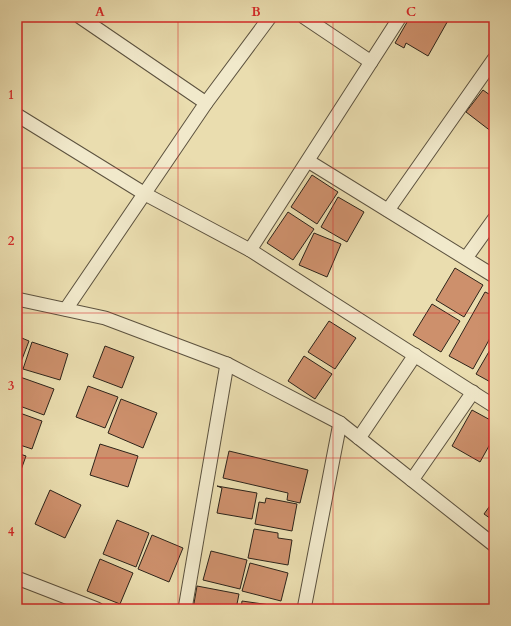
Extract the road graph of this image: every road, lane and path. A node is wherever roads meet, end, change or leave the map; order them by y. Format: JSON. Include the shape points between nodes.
{"nodes":[{"id":1,"x":80,"y":17,"type":"edge"},
{"id":2,"x":270,"y":17,"type":"edge"},
{"id":3,"x":304,"y":17,"type":"edge"},
{"id":4,"x":400,"y":17,"type":"edge"},
{"id":5,"x":494,"y":59,"type":"edge"},
{"id":6,"x":371,"y":62,"type":"junction"},
{"id":7,"x":206,"y":103,"type":"junction"},
{"id":8,"x":17,"y":115,"type":"edge"},
{"id":9,"x":308,"y":161,"type":"junction"},
{"id":10,"x":145,"y":194,"type":"junction"},
{"id":11,"x":388,"y":210,"type":"junction"},
{"id":12,"x":494,"y":219,"type":"edge"},
{"id":13,"x":250,"y":250,"type":"junction"},
{"id":14,"x":466,"y":258,"type":"junction"},
{"id":15,"x":494,"y":276,"type":"edge"},
{"id":16,"x":17,"y":299,"type":"edge"},
{"id":17,"x":66,"y":309,"type":"junction"},
{"id":18,"x":415,"y":355,"type":"junction"},
{"id":19,"x":228,"y":364,"type":"junction"},
{"id":20,"x":473,"y":392,"type":"junction"},
{"id":21,"x":494,"y":406,"type":"edge"},
{"id":22,"x":340,"y":423,"type":"junction"},
{"id":23,"x":360,"y":438,"type":"junction"},
{"id":24,"x":412,"y":480,"type":"junction"},
{"id":25,"x":494,"y":545,"type":"edge"},
{"id":26,"x":17,"y":578,"type":"edge"},
{"id":27,"x":97,"y":609,"type":"edge"},
{"id":28,"x":185,"y":609,"type":"edge"},
{"id":29,"x":304,"y":609,"type":"edge"}],
"edges":[{"from":1,"to":7,"type":"street"},
{"from":2,"to":7,"type":"street"},
{"from":3,"to":6,"type":"street"},
{"from":4,"to":6,"type":"street"},
{"from":5,"to":11,"type":"street"},
{"from":6,"to":9,"type":"street"},
{"from":7,"to":10,"type":"street"},
{"from":8,"to":10,"type":"street"},
{"from":9,"to":11,"type":"street"},
{"from":9,"to":13,"type":"street"},
{"from":10,"to":13,"type":"street"},
{"from":10,"to":17,"type":"street"},
{"from":11,"to":14,"type":"street"},
{"from":12,"to":14,"type":"street"},
{"from":13,"to":18,"type":"street"},
{"from":14,"to":15,"type":"street"},
{"from":16,"to":17,"type":"street"},
{"from":17,"to":19,"type":"street","via":[[105,318]]},
{"from":18,"to":20,"type":"street"},
{"from":18,"to":23,"type":"street"},
{"from":19,"to":22,"type":"street"},
{"from":19,"to":28,"type":"street"},
{"from":20,"to":21,"type":"street"},
{"from":20,"to":24,"type":"street"},
{"from":22,"to":23,"type":"street"},
{"from":22,"to":29,"type":"street"},
{"from":23,"to":24,"type":"street"},
{"from":24,"to":25,"type":"street"},
{"from":26,"to":27,"type":"street"}]}
